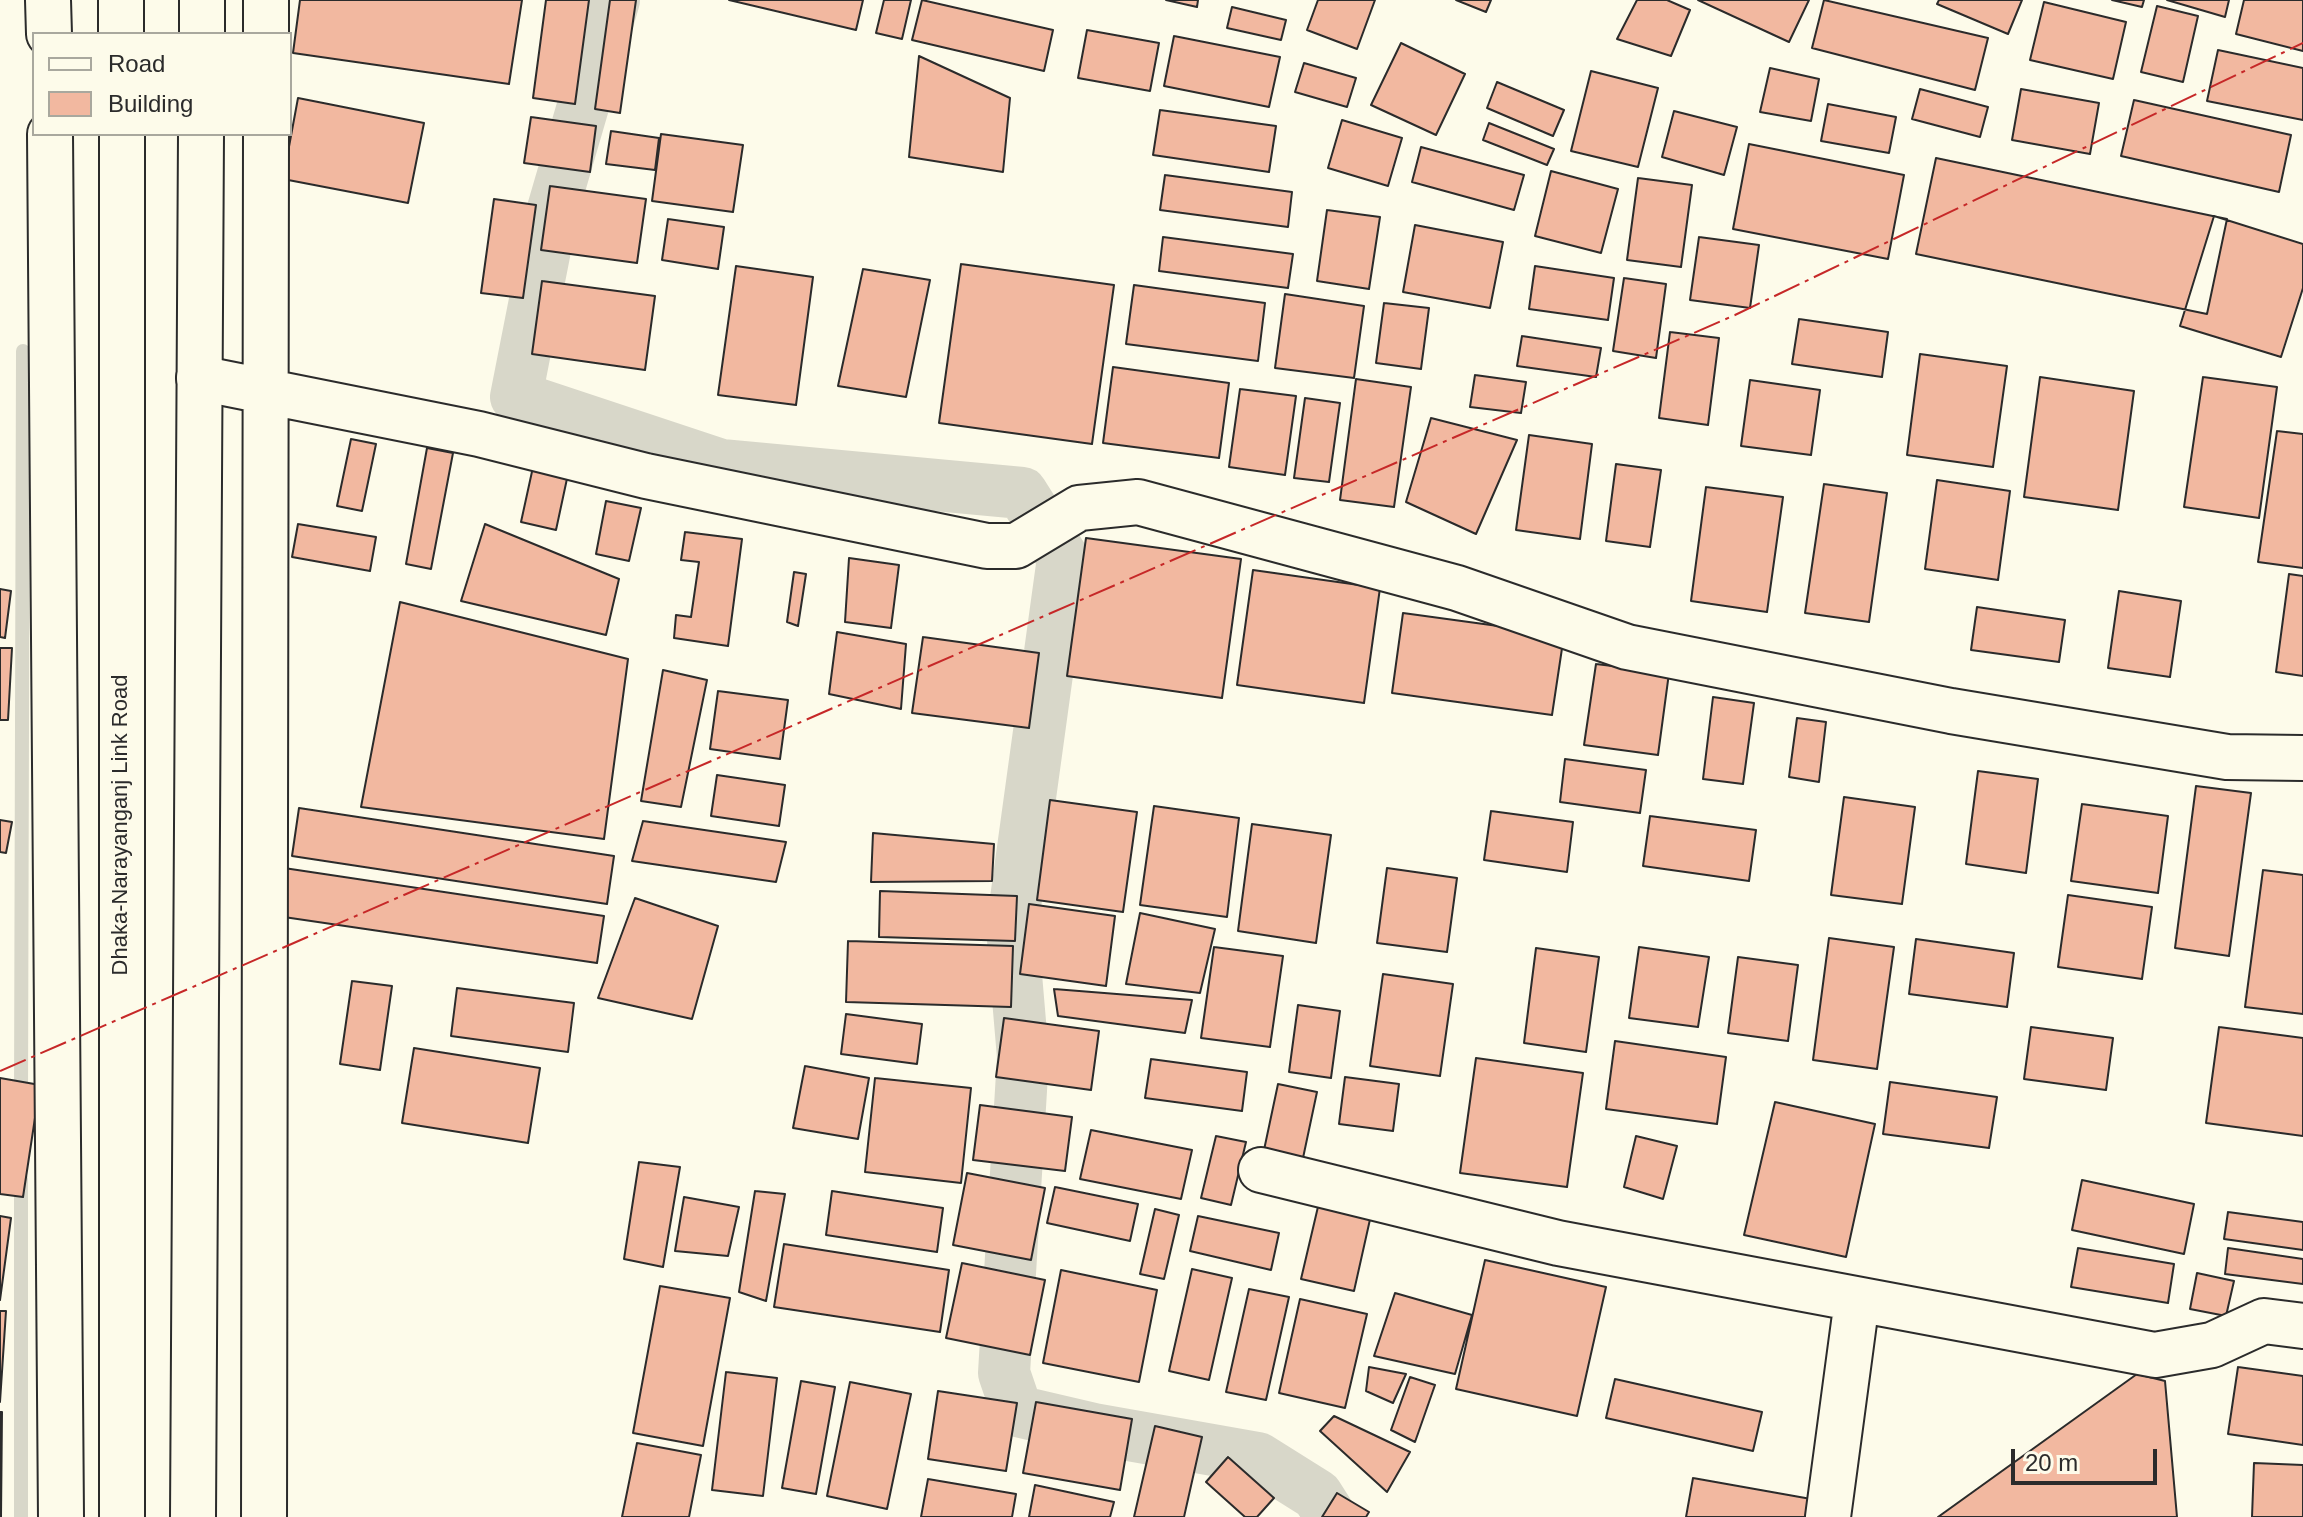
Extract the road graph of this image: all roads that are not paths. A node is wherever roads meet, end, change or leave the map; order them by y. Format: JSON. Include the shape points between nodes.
{"nodes":[{"id":1,"x":48,"y":0,"type":"edge"},
{"id":2,"x":121,"y":0,"type":"edge"},
{"id":3,"x":202,"y":0,"type":"edge"},
{"id":4,"x":266,"y":0,"type":"edge"},
{"id":5,"x":49,"y":32,"type":"edge"},
{"id":6,"x":121,"y":32,"type":"edge"},
{"id":7,"x":202,"y":32,"type":"edge"},
{"id":8,"x":266,"y":32,"type":"edge"},
{"id":9,"x":50,"y":136,"type":"edge"},
{"id":10,"x":122,"y":136,"type":"edge"},
{"id":11,"x":201,"y":136,"type":"edge"},
{"id":12,"x":266,"y":136,"type":"edge"},
{"id":13,"x":199,"y":378,"type":"junction"},
{"id":14,"x":265,"y":389,"type":"junction"},
{"id":15,"x":2303,"y":758,"type":"edge"},
{"id":16,"x":1261,"y":1170,"type":"dead end"},
{"id":17,"x":1857,"y":1300,"type":"junction"},
{"id":18,"x":2303,"y":1326,"type":"edge"},
{"id":19,"x":61,"y":1517,"type":"edge"},
{"id":20,"x":122,"y":1517,"type":"edge"},
{"id":21,"x":193,"y":1517,"type":"edge"},
{"id":22,"x":264,"y":1517,"type":"edge"},
{"id":23,"x":1828,"y":1517,"type":"edge"}],
"edges":[{"from":1,"to":5,"type":"street"},
{"from":2,"to":6,"type":"street"},
{"from":3,"to":7,"type":"street"},
{"from":4,"to":8,"type":"street"},
{"from":9,"to":19,"type":"street"},
{"from":10,"to":20,"type":"street","name":"Dhaka-Narayanganj Link Road"},
{"from":11,"to":13,"type":"street"},
{"from":12,"to":14,"type":"street"},
{"from":13,"to":14,"type":"street"},
{"from":13,"to":21,"type":"street"},
{"from":14,"to":15,"type":"street","via":[[646,476],[987,546],[1016,546],[1079,508],[1138,502],[1457,588],[1627,647],[1951,711],[2227,757]]},
{"from":14,"to":22,"type":"street"},
{"from":16,"to":17,"type":"street","via":[[1558,1243]]},
{"from":17,"to":18,"type":"street","via":[[2155,1355],[2212,1345],[2264,1321]]},
{"from":17,"to":23,"type":"street"}]}
